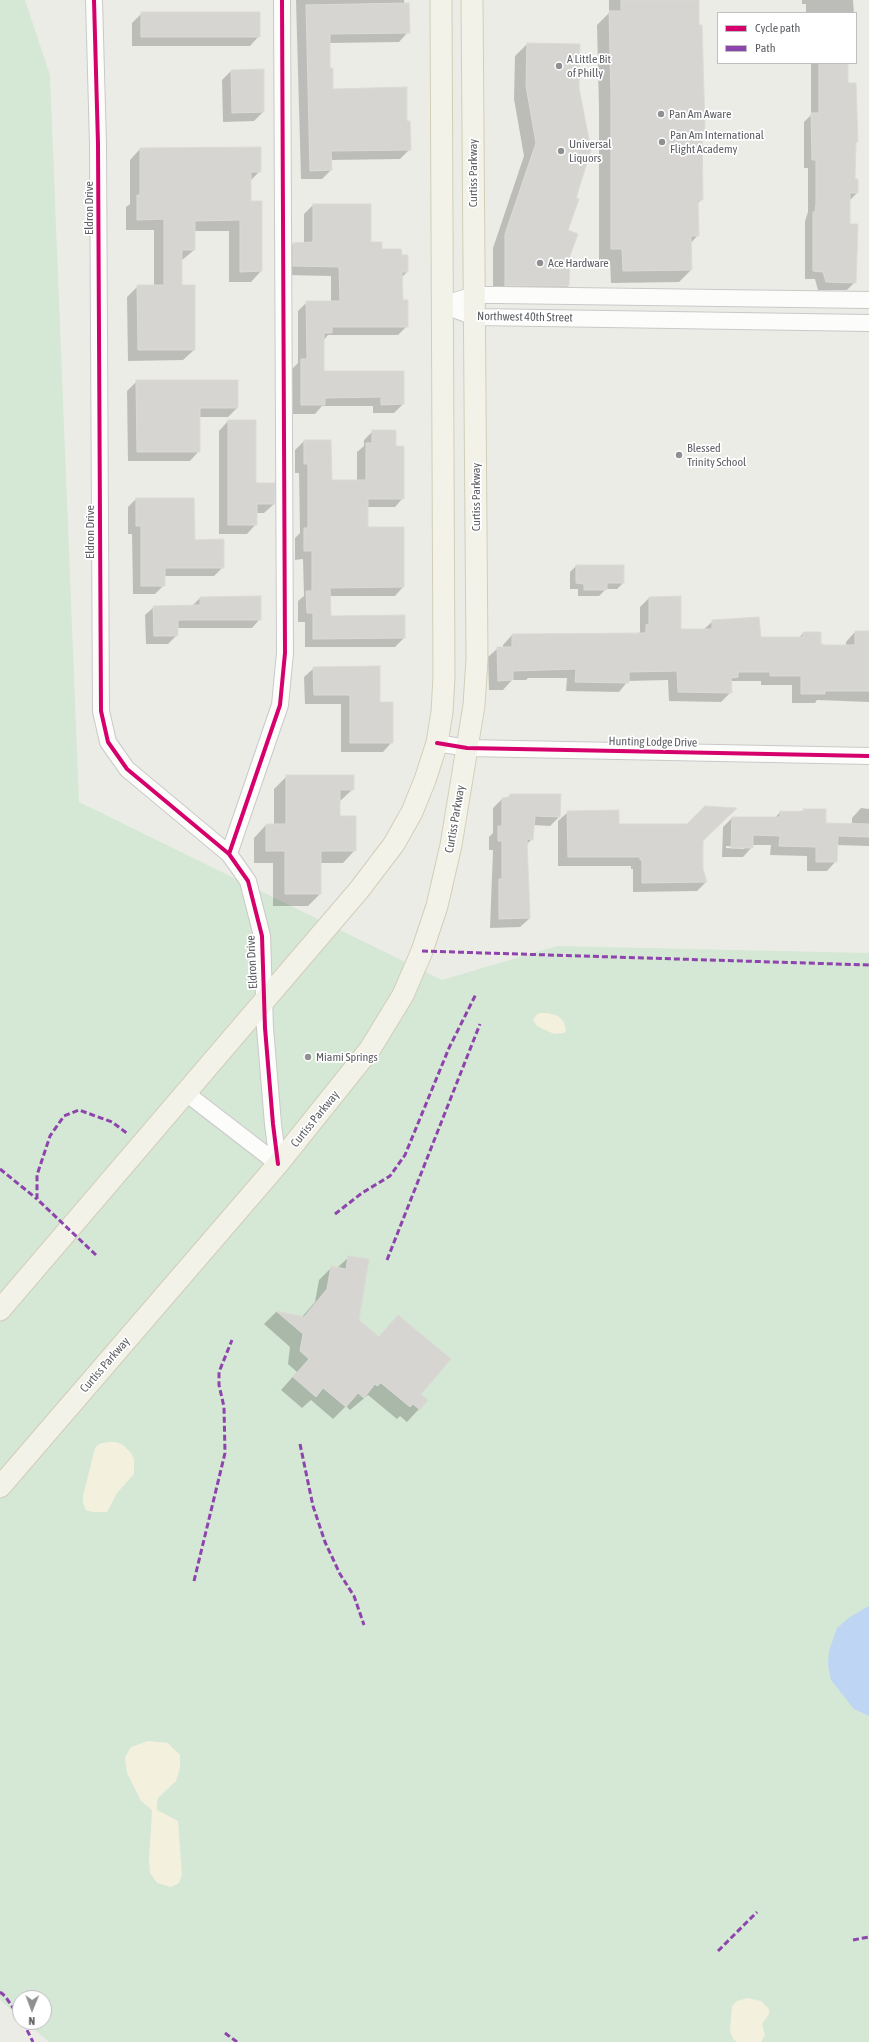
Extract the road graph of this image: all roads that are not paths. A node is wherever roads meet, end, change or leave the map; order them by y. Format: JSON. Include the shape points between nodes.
{"nodes":[{"id":1,"x":94,"y":0,"type":"edge"},
{"id":2,"x":282,"y":0,"type":"edge"},
{"id":3,"x":440,"y":0,"type":"edge"},
{"id":4,"x":472,"y":0,"type":"edge"},
{"id":5,"x":474,"y":296,"type":"junction"},
{"id":6,"x":869,"y":300,"type":"edge"},
{"id":7,"x":442,"y":305,"type":"junction"},
{"id":8,"x":475,"y":317,"type":"junction"},
{"id":9,"x":869,"y":323,"type":"edge"},
{"id":10,"x":437,"y":743,"type":"junction"},
{"id":11,"x":467,"y":748,"type":"junction"},
{"id":12,"x":869,"y":756,"type":"edge"},
{"id":13,"x":229,"y":854,"type":"junction"},
{"id":14,"x":264,"y":1002,"type":"junction"},
{"id":15,"x":186,"y":1093,"type":"junction"},
{"id":16,"x":278,"y":1164,"type":"junction"},
{"id":17,"x":0,"y":1310,"type":"edge"},
{"id":18,"x":0,"y":1487,"type":"edge"}],
"edges":[{"from":1,"to":13,"type":"street","name":"Eldron Drive","via":[[98,152],[101,711],[108,742],[127,769]]},
{"from":2,"to":13,"type":"street","via":[[285,653],[280,705]]},
{"from":3,"to":7,"type":"main road"},
{"from":4,"to":5,"type":"main road","name":"Curtiss Parkway"},
{"from":5,"to":6,"type":"street","name":"Northwest 40th Street"},
{"from":5,"to":7,"type":"street","name":"Northwest 40th Street"},
{"from":5,"to":8,"type":"main road","name":"Curtiss Parkway"},
{"from":7,"to":8,"type":"street","name":"Northwest 40th Street"},
{"from":7,"to":10,"type":"main road","via":[[444,677]]},
{"from":8,"to":9,"type":"street","name":"Northwest 40th Street"},
{"from":8,"to":11,"type":"main road","name":"Curtiss Parkway","via":[[477,659],[474,705]]},
{"from":10,"to":11,"type":"street","name":"Hunting Lodge Drive"},
{"from":10,"to":14,"type":"main road","via":[[412,812],[394,844],[359,890]]},
{"from":11,"to":12,"type":"street","name":"Hunting Lodge Drive"},
{"from":11,"to":16,"type":"main road","name":"Curtiss Parkway","via":[[451,845],[437,906],[404,994],[370,1049]]},
{"from":13,"to":14,"type":"street","name":"Eldron Drive","via":[[248,881],[262,936]]},
{"from":14,"to":15,"type":"main road"},
{"from":14,"to":16,"type":"street","name":"Eldron Drive"},
{"from":15,"to":16,"type":"street"},
{"from":15,"to":17,"type":"main road"},
{"from":16,"to":18,"type":"main road","name":"Curtiss Parkway"}]}
